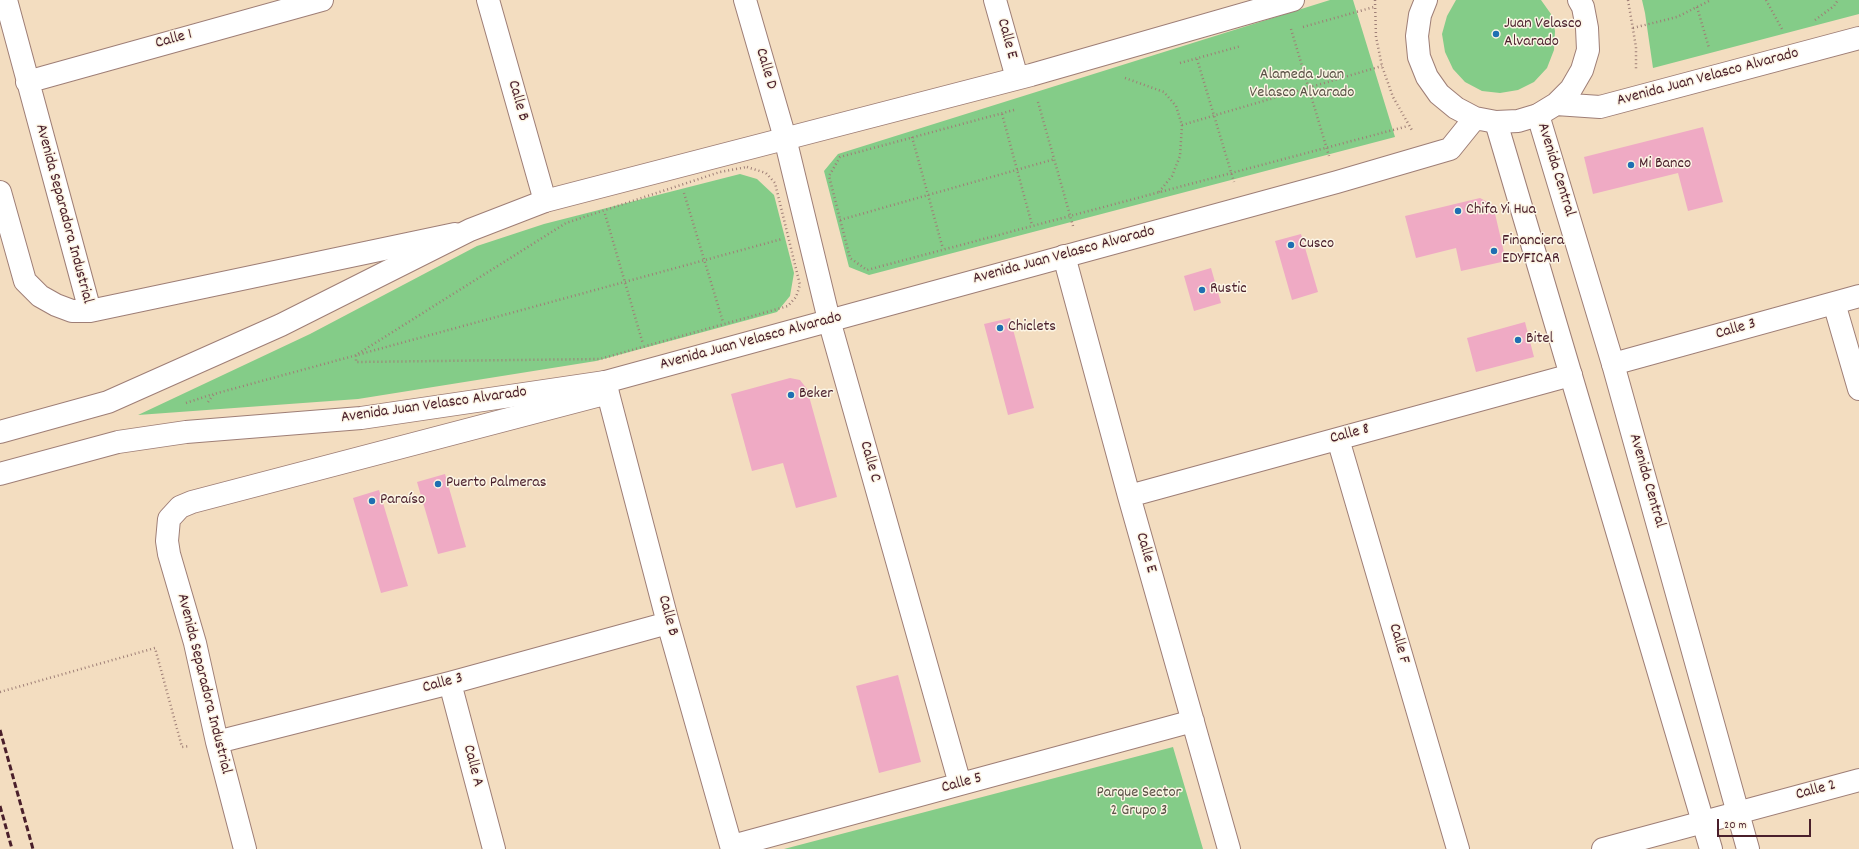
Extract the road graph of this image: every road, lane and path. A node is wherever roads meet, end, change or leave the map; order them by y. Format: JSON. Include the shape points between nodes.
{"nodes":[{"id":1,"x":6,"y":0,"type":"edge"},
{"id":2,"x":322,"y":0,"type":"edge"},
{"id":3,"x":488,"y":0,"type":"edge"},
{"id":4,"x":745,"y":0,"type":"edge"},
{"id":5,"x":995,"y":0,"type":"edge"},
{"id":6,"x":1375,"y":0,"type":"edge"},
{"id":7,"x":1426,"y":0,"type":"edge"},
{"id":8,"x":1579,"y":0,"type":"edge"},
{"id":9,"x":1628,"y":0,"type":"edge"},
{"id":10,"x":1711,"y":0,"type":"edge"},
{"id":11,"x":1766,"y":0,"type":"edge"},
{"id":12,"x":1288,"y":1,"type":"edge"},
{"id":13,"x":1697,"y":7,"type":"junction"},
{"id":14,"x":257,"y":8,"type":"edge"},
{"id":15,"x":1633,"y":28,"type":"junction"},
{"id":16,"x":1189,"y":29,"type":"junction"},
{"id":17,"x":1782,"y":29,"type":"dead end"},
{"id":18,"x":1859,"y":38,"type":"edge"},
{"id":19,"x":1709,"y":48,"type":"dead end"},
{"id":20,"x":1197,"y":59,"type":"junction"},
{"id":21,"x":1175,"y":64,"type":"dead end"},
{"id":22,"x":1382,"y":66,"type":"junction"},
{"id":23,"x":1024,"y":76,"type":"junction"},
{"id":24,"x":1131,"y":76,"type":"dead end"},
{"id":25,"x":27,"y":82,"type":"junction"},
{"id":26,"x":1308,"y":88,"type":"junction"},
{"id":27,"x":1634,"y":98,"type":"junction"},
{"id":28,"x":1046,"y":101,"type":"dead end"},
{"id":29,"x":1039,"y":103,"type":"junction"},
{"id":30,"x":1032,"y":105,"type":"dead end"},
{"id":31,"x":1017,"y":109,"type":"dead end"},
{"id":32,"x":1547,"y":109,"type":"junction"},
{"id":33,"x":1002,"y":113,"type":"junction"},
{"id":34,"x":1214,"y":116,"type":"junction"},
{"id":35,"x":1475,"y":118,"type":"junction"},
{"id":36,"x":1496,"y":122,"type":"junction"},
{"id":37,"x":1182,"y":125,"type":"junction"},
{"id":38,"x":1408,"y":126,"type":"junction"},
{"id":39,"x":912,"y":137,"type":"junction"},
{"id":40,"x":785,"y":138,"type":"junction"},
{"id":41,"x":1326,"y":147,"type":"junction"},
{"id":42,"x":1430,"y":154,"type":"junction"},
{"id":43,"x":1055,"y":159,"type":"junction"},
{"id":44,"x":1017,"y":170,"type":"junction"},
{"id":45,"x":1231,"y":173,"type":"junction"},
{"id":46,"x":679,"y":175,"type":"junction"},
{"id":47,"x":1337,"y":182,"type":"junction"},
{"id":48,"x":597,"y":187,"type":"junction"},
{"id":49,"x":0,"y":192,"type":"edge"},
{"id":50,"x":1159,"y":192,"type":"junction"},
{"id":51,"x":929,"y":195,"type":"junction"},
{"id":52,"x":545,"y":201,"type":"junction"},
{"id":53,"x":1242,"y":208,"type":"junction"},
{"id":54,"x":604,"y":211,"type":"junction"},
{"id":55,"x":1070,"y":215,"type":"junction"},
{"id":56,"x":840,"y":220,"type":"junction"},
{"id":57,"x":1032,"y":225,"type":"junction"},
{"id":58,"x":470,"y":230,"type":"junction"},
{"id":59,"x":789,"y":238,"type":"junction"},
{"id":60,"x":943,"y":249,"type":"junction"},
{"id":61,"x":1072,"y":254,"type":"junction"},
{"id":62,"x":704,"y":261,"type":"junction"},
{"id":63,"x":625,"y":282,"type":"junction"},
{"id":64,"x":1859,"y":296,"type":"edge"},
{"id":65,"x":1834,"y":303,"type":"junction"},
{"id":66,"x":90,"y":311,"type":"junction"},
{"id":67,"x":829,"y":320,"type":"junction"},
{"id":68,"x":723,"y":324,"type":"junction"},
{"id":69,"x":644,"y":346,"type":"junction"},
{"id":70,"x":730,"y":348,"type":"junction"},
{"id":71,"x":356,"y":355,"type":"junction"},
{"id":72,"x":1613,"y":364,"type":"junction"},
{"id":73,"x":651,"y":369,"type":"junction"},
{"id":74,"x":1571,"y":375,"type":"junction"},
{"id":75,"x":606,"y":388,"type":"junction"},
{"id":76,"x":1859,"y":389,"type":"edge"},
{"id":77,"x":0,"y":432,"type":"edge"},
{"id":78,"x":186,"y":432,"type":"junction"},
{"id":79,"x":1338,"y":438,"type":"junction"},
{"id":80,"x":0,"y":474,"type":"edge"},
{"id":81,"x":1129,"y":496,"type":"junction"},
{"id":82,"x":169,"y":519,"type":"joint"},
{"id":83,"x":668,"y":623,"type":"junction"},
{"id":84,"x":450,"y":683,"type":"junction"},
{"id":85,"x":0,"y":692,"type":"edge"},
{"id":86,"x":1193,"y":721,"type":"junction"},
{"id":87,"x":217,"y":742,"type":"junction"},
{"id":88,"x":194,"y":746,"type":"dead end"},
{"id":89,"x":1859,"y":780,"type":"edge"},
{"id":90,"x":960,"y":784,"type":"junction"},
{"id":91,"x":1737,"y":812,"type":"junction"},
{"id":92,"x":1703,"y":822,"type":"junction"},
{"id":93,"x":732,"y":848,"type":"edge"},
{"id":94,"x":245,"y":849,"type":"edge"},
{"id":95,"x":494,"y":849,"type":"edge"},
{"id":96,"x":1229,"y":849,"type":"edge"},
{"id":97,"x":1458,"y":849,"type":"edge"},
{"id":98,"x":1603,"y":849,"type":"edge"},
{"id":99,"x":1710,"y":849,"type":"edge"},
{"id":100,"x":1748,"y":849,"type":"edge"}],
"edges":[{"from":1,"to":25,"type":"street","name":"Avenida Separadora Industrial"},
{"from":2,"to":14,"type":"street","name":"Calle 1"},
{"from":3,"to":52,"type":"street","name":"Calle B"},
{"from":4,"to":40,"type":"street","name":"Calle D"},
{"from":5,"to":23,"type":"street","name":"Calle E"},
{"from":6,"to":22,"type":"path","via":[[1376,36]]},
{"from":7,"to":35,"type":"street","via":[[1420,14],[1417,36],[1419,57],[1427,77],[1439,94],[1456,108]]},
{"from":8,"to":32,"type":"street","via":[[1588,28],[1588,50],[1582,70],[1571,89]]},
{"from":9,"to":15,"type":"path"},
{"from":10,"to":13,"type":"path"},
{"from":11,"to":17,"type":"path"},
{"from":12,"to":16,"type":"street"},
{"from":12,"to":26,"type":"path"},
{"from":13,"to":15,"type":"path","via":[[1677,17]]},
{"from":13,"to":19,"type":"path"},
{"from":14,"to":25,"type":"street","name":"Calle 1"},
{"from":15,"to":27,"type":"path","via":[[1636,66]]},
{"from":16,"to":20,"type":"path"},
{"from":16,"to":23,"type":"street"},
{"from":18,"to":27,"type":"street","name":"Avenida Juan Velasco Alvarado"},
{"from":20,"to":21,"type":"path"},
{"from":20,"to":34,"type":"path"},
{"from":22,"to":26,"type":"path"},
{"from":22,"to":38,"type":"path","via":[[1393,97]]},
{"from":23,"to":29,"type":"path"},
{"from":23,"to":40,"type":"street"},
{"from":24,"to":37,"type":"path","via":[[1124,77],[1164,92],[1176,106]]},
{"from":25,"to":66,"type":"street","name":"Avenida Separadora Industrial"},
{"from":26,"to":34,"type":"path"},
{"from":26,"to":41,"type":"path"},
{"from":27,"to":32,"type":"street","name":"Avenida Juan Velasco Alvarado","via":[[1600,107]]},
{"from":28,"to":29,"type":"path"},
{"from":29,"to":30,"type":"path"},
{"from":29,"to":43,"type":"path"},
{"from":31,"to":33,"type":"path"},
{"from":32,"to":36,"type":"street","via":[[1518,121]]},
{"from":32,"to":72,"type":"street","name":"Avenida Central"},
{"from":33,"to":39,"type":"path"},
{"from":33,"to":44,"type":"path"},
{"from":34,"to":37,"type":"path"},
{"from":34,"to":45,"type":"path"},
{"from":35,"to":36,"type":"street"},
{"from":35,"to":42,"type":"street","name":"Avenida Juan Velasco Alvarado","via":[[1450,148]]},
{"from":36,"to":74,"type":"street"},
{"from":37,"to":50,"type":"path","via":[[1180,156],[1172,176]]},
{"from":38,"to":41,"type":"path"},
{"from":38,"to":42,"type":"path"},
{"from":39,"to":51,"type":"path"},
{"from":39,"to":56,"type":"path","via":[[840,158],[830,176]]},
{"from":40,"to":46,"type":"street"},
{"from":40,"to":67,"type":"street","name":"Calle C"},
{"from":41,"to":45,"type":"path"},
{"from":41,"to":47,"type":"path"},
{"from":42,"to":47,"type":"street","name":"Avenida Juan Velasco Alvarado"},
{"from":43,"to":44,"type":"path"},
{"from":43,"to":55,"type":"path"},
{"from":44,"to":51,"type":"path"},
{"from":44,"to":57,"type":"path"},
{"from":45,"to":50,"type":"path"},
{"from":45,"to":53,"type":"path"},
{"from":46,"to":48,"type":"street"},
{"from":46,"to":54,"type":"path"},
{"from":46,"to":59,"type":"path","via":[[747,168],[766,174],[775,182]]},
{"from":46,"to":62,"type":"path"},
{"from":47,"to":53,"type":"street","name":"Avenida Juan Velasco Alvarado"},
{"from":48,"to":52,"type":"street"},
{"from":48,"to":54,"type":"path"},
{"from":49,"to":66,"type":"street","name":"Avenida Separadora Industrial","via":[[25,281],[40,296],[56,305],[72,311]]},
{"from":50,"to":55,"type":"path"},
{"from":51,"to":56,"type":"path"},
{"from":51,"to":60,"type":"path"},
{"from":52,"to":58,"type":"street"},
{"from":53,"to":61,"type":"street","name":"Avenida Juan Velasco Alvarado"},
{"from":54,"to":63,"type":"path"},
{"from":54,"to":71,"type":"path","via":[[566,223]]},
{"from":55,"to":57,"type":"path"},
{"from":55,"to":61,"type":"path"},
{"from":56,"to":60,"type":"path","via":[[850,258],[867,270]]},
{"from":57,"to":60,"type":"path"},
{"from":58,"to":66,"type":"street"},
{"from":58,"to":77,"type":"street","via":[[281,325],[108,402]]},
{"from":59,"to":62,"type":"path"},
{"from":59,"to":68,"type":"path","via":[[800,285],[796,297],[788,306]]},
{"from":61,"to":67,"type":"street","name":"Avenida Juan Velasco Alvarado"},
{"from":61,"to":81,"type":"street","name":"Calle E"},
{"from":62,"to":63,"type":"path"},
{"from":62,"to":68,"type":"path"},
{"from":63,"to":69,"type":"path"},
{"from":63,"to":71,"type":"path"},
{"from":64,"to":65,"type":"street","name":"Calle 3"},
{"from":65,"to":72,"type":"street","name":"Calle 3"},
{"from":65,"to":76,"type":"street"},
{"from":67,"to":70,"type":"street","name":"Avenida Juan Velasco Alvarado"},
{"from":67,"to":90,"type":"street","name":"Calle C"},
{"from":68,"to":69,"type":"path"},
{"from":68,"to":70,"type":"path"},
{"from":69,"to":71,"type":"path","via":[[600,359],[356,362]]},
{"from":69,"to":73,"type":"path"},
{"from":70,"to":73,"type":"street","name":"Avenida Juan Velasco Alvarado"},
{"from":71,"to":78,"type":"path","via":[[214,394]]},
{"from":72,"to":91,"type":"street","name":"Avenida Central"},
{"from":73,"to":75,"type":"street","name":"Avenida Juan Velasco Alvarado"},
{"from":74,"to":79,"type":"street","name":"Calle 8"},
{"from":74,"to":92,"type":"street"},
{"from":75,"to":78,"type":"street","name":"Avenida Juan Velasco Alvarado","via":[[361,418]]},
{"from":75,"to":82,"type":"street","name":"Avenida Juan Velasco Alvarado","via":[[192,502],[180,507]]},
{"from":75,"to":83,"type":"street","name":"Calle B"},
{"from":78,"to":80,"type":"street","name":"Avenida Juan Velasco Alvarado","via":[[118,442]]},
{"from":79,"to":81,"type":"street","name":"Calle 8"},
{"from":79,"to":97,"type":"street","name":"Calle F"},
{"from":81,"to":86,"type":"street","name":"Calle E"},
{"from":82,"to":87,"type":"street","name":"Avenida Separadora Industrial","via":[[169,554],[195,643]]},
{"from":83,"to":84,"type":"street","name":"Calle 3"},
{"from":83,"to":93,"type":"street","name":"Calle B"},
{"from":84,"to":87,"type":"street","name":"Calle 3"},
{"from":84,"to":95,"type":"street","name":"Calle A"},
{"from":85,"to":88,"type":"path","via":[[155,648],[182,747]]},
{"from":86,"to":90,"type":"street","name":"Calle 5"},
{"from":86,"to":96,"type":"street","name":"Calle E"},
{"from":87,"to":94,"type":"street","name":"Avenida Separadora Industrial"},
{"from":89,"to":91,"type":"street","name":"Calle 2"},
{"from":90,"to":93,"type":"street","name":"Calle 5"},
{"from":91,"to":92,"type":"street","name":"Calle 2"},
{"from":91,"to":100,"type":"street","name":"Avenida Central"},
{"from":92,"to":98,"type":"street","name":"Calle 2"},
{"from":92,"to":99,"type":"street"}]}
